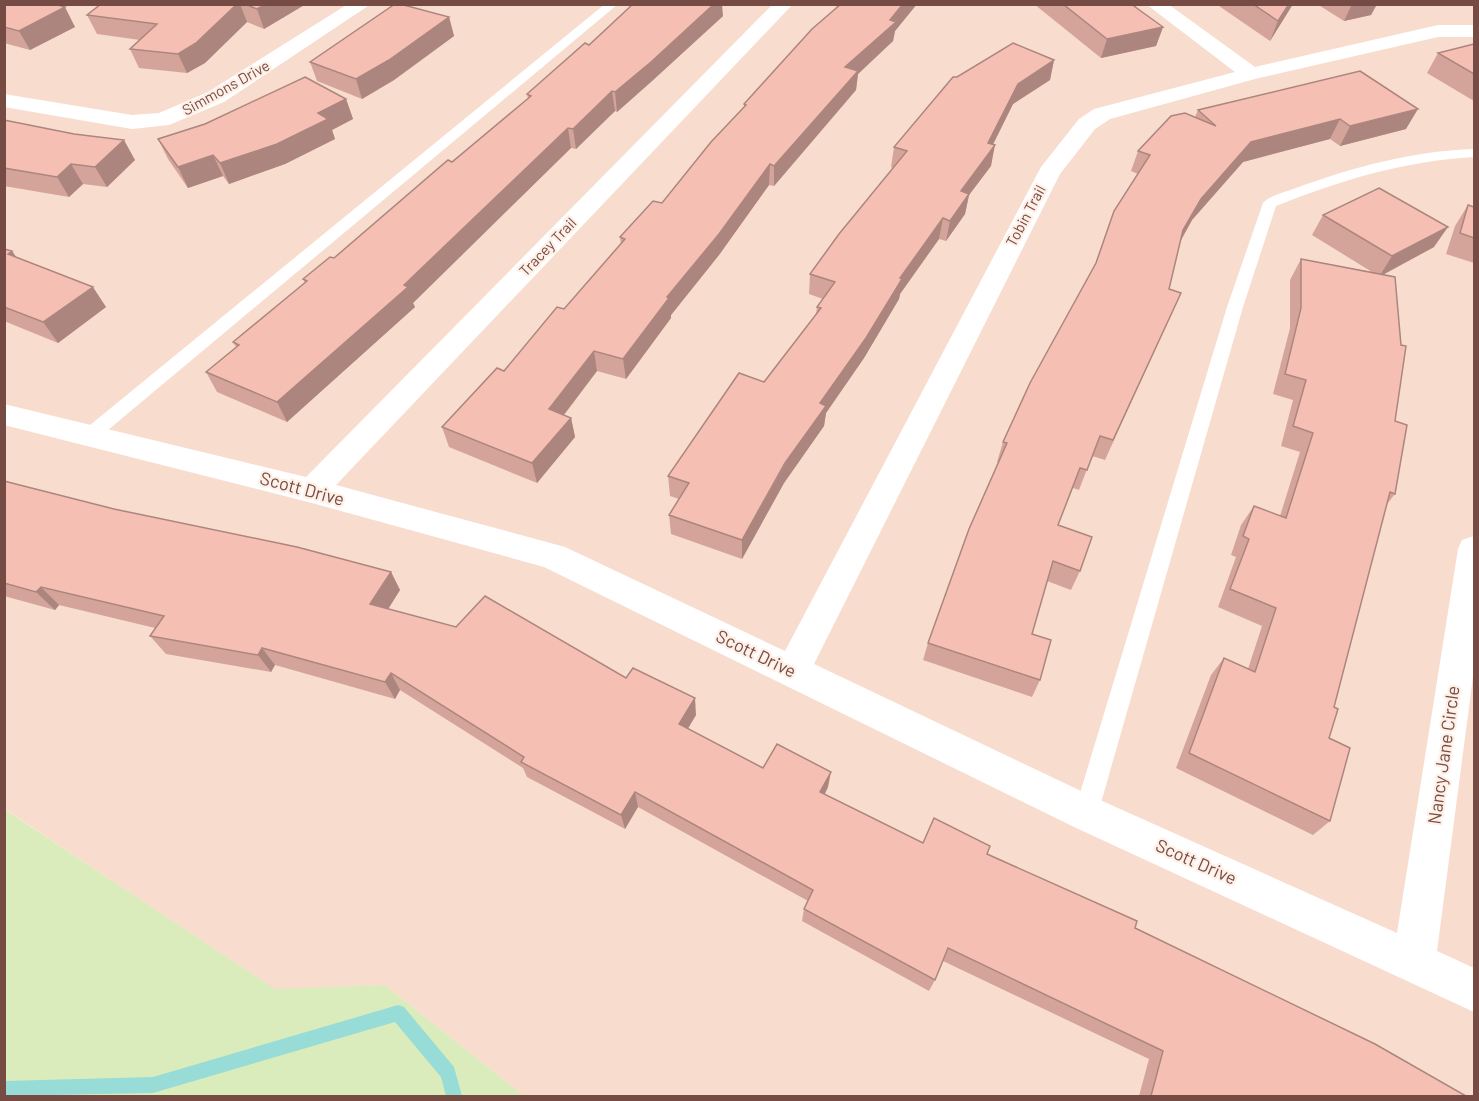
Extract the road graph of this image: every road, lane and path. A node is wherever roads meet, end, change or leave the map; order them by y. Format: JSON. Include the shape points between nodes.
{"nodes":[{"id":1,"x":362,"y":4,"type":"edge"},
{"id":2,"x":613,"y":4,"type":"edge"},
{"id":3,"x":784,"y":4,"type":"edge"},
{"id":4,"x":1155,"y":4,"type":"edge"},
{"id":5,"x":1474,"y":31,"type":"edge"},
{"id":6,"x":1251,"y":74,"type":"junction"},
{"id":7,"x":4,"y":100,"type":"edge"},
{"id":8,"x":1474,"y":153,"type":"edge"},
{"id":9,"x":4,"y":414,"type":"edge"},
{"id":10,"x":90,"y":435,"type":"junction"},
{"id":11,"x":312,"y":491,"type":"junction"},
{"id":12,"x":1474,"y":549,"type":"edge"},
{"id":13,"x":792,"y":672,"type":"junction"},
{"id":14,"x":1086,"y":813,"type":"junction"},
{"id":15,"x":1414,"y":961,"type":"junction"},
{"id":16,"x":1474,"y":990,"type":"edge"}],
"edges":[{"from":1,"to":7,"type":"street","name":"Simmons Drive","via":[[216,97],[161,120],[132,122]]},
{"from":2,"to":10,"type":"lane"},
{"from":3,"to":11,"type":"street","name":"Tracey Trail"},
{"from":4,"to":6,"type":"street"},
{"from":5,"to":6,"type":"street","name":"Tobin Trail","via":[[1438,31]]},
{"from":6,"to":13,"type":"street","name":"Tobin Trail","via":[[1102,114],[1087,124],[1049,172]]},
{"from":8,"to":14,"type":"lane","via":[[1444,153],[1369,170],[1269,203]]},
{"from":9,"to":10,"type":"street","name":"Scott Drive"},
{"from":10,"to":11,"type":"street","name":"Scott Drive"},
{"from":11,"to":13,"type":"street","name":"Scott Drive","via":[[553,556]]},
{"from":12,"to":15,"type":"street","name":"Nancy Jane Circle"},
{"from":13,"to":14,"type":"street","name":"Scott Drive"},
{"from":14,"to":15,"type":"street","name":"Scott Drive"},
{"from":15,"to":16,"type":"street","name":"Scott Drive"}]}
